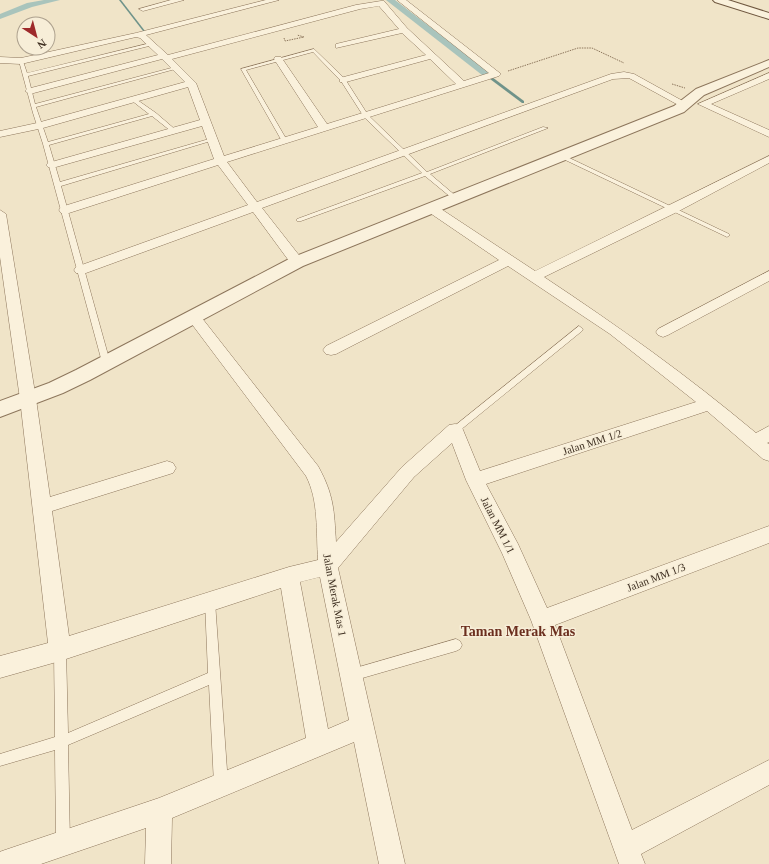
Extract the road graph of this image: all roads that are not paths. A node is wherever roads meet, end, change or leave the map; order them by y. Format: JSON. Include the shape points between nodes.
{"nodes":[{"id":1,"x":180,"y":0,"type":"edge"},
{"id":2,"x":275,"y":0,"type":"edge"},
{"id":3,"x":400,"y":0,"type":"edge"},
{"id":4,"x":719,"y":0,"type":"edge"},
{"id":5,"x":252,"y":2,"type":"edge"},
{"id":6,"x":380,"y":2,"type":"edge"},
{"id":7,"x":143,"y":8,"type":"dead end"},
{"id":8,"x":738,"y":8,"type":"junction"},
{"id":9,"x":769,"y":16,"type":"edge"},
{"id":10,"x":769,"y":21,"type":"edge"},
{"id":11,"x":404,"y":30,"type":"junction"},
{"id":12,"x":136,"y":35,"type":"junction"},
{"id":13,"x":152,"y":44,"type":"junction"},
{"id":14,"x":338,"y":46,"type":"dead end"},
{"id":15,"x":432,"y":56,"type":"junction"},
{"id":16,"x":165,"y":57,"type":"junction"},
{"id":17,"x":278,"y":59,"type":"junction"},
{"id":18,"x":0,"y":60,"type":"edge"},
{"id":19,"x":20,"y":61,"type":"junction"},
{"id":20,"x":769,"y":63,"type":"edge"},
{"id":21,"x":176,"y":68,"type":"junction"},
{"id":22,"x":25,"y":75,"type":"junction"},
{"id":23,"x":769,"y":76,"type":"edge"},
{"id":24,"x":343,"y":80,"type":"junction"},
{"id":25,"x":191,"y":83,"type":"junction"},
{"id":26,"x":462,"y":84,"type":"junction"},
{"id":27,"x":30,"y":92,"type":"junction"},
{"id":28,"x":134,"y":99,"type":"junction"},
{"id":29,"x":685,"y":105,"type":"junction"},
{"id":30,"x":35,"y":106,"type":"junction"},
{"id":31,"x":154,"y":114,"type":"junction"},
{"id":32,"x":366,"y":116,"type":"junction"},
{"id":33,"x":206,"y":122,"type":"junction"},
{"id":34,"x":39,"y":126,"type":"junction"},
{"id":35,"x":545,"y":128,"type":"dead end"},
{"id":36,"x":325,"y":129,"type":"junction"},
{"id":37,"x":174,"y":131,"type":"junction"},
{"id":38,"x":0,"y":134,"type":"edge"},
{"id":39,"x":769,"y":134,"type":"edge"},
{"id":40,"x":211,"y":140,"type":"junction"},
{"id":41,"x":284,"y":142,"type":"junction"},
{"id":42,"x":46,"y":144,"type":"junction"},
{"id":43,"x":402,"y":152,"type":"junction"},
{"id":44,"x":561,"y":156,"type":"junction"},
{"id":45,"x":769,"y":159,"type":"edge"},
{"id":46,"x":221,"y":162,"type":"junction"},
{"id":47,"x":52,"y":165,"type":"junction"},
{"id":48,"x":426,"y":174,"type":"junction"},
{"id":49,"x":57,"y":184,"type":"junction"},
{"id":50,"x":455,"y":198,"type":"junction"},
{"id":51,"x":254,"y":206,"type":"junction"},
{"id":52,"x":431,"y":208,"type":"junction"},
{"id":53,"x":673,"y":209,"type":"junction"},
{"id":54,"x":65,"y":210,"type":"junction"},
{"id":55,"x":0,"y":214,"type":"edge"},
{"id":56,"x":299,"y":220,"type":"dead end"},
{"id":57,"x":727,"y":235,"type":"dead end"},
{"id":58,"x":1,"y":237,"type":"edge"},
{"id":59,"x":509,"y":260,"type":"junction"},
{"id":60,"x":297,"y":262,"type":"junction"},
{"id":61,"x":81,"y":270,"type":"junction"},
{"id":62,"x":4,"y":271,"type":"edge"},
{"id":63,"x":769,"y":275,"type":"edge"},
{"id":64,"x":535,"y":276,"type":"junction"},
{"id":65,"x":192,"y":316,"type":"junction"},
{"id":66,"x":579,"y":329,"type":"dead end"},
{"id":67,"x":663,"y":332,"type":"dead end"},
{"id":68,"x":331,"y":350,"type":"dead end"},
{"id":69,"x":106,"y":362,"type":"junction"},
{"id":70,"x":28,"y":399,"type":"junction"},
{"id":71,"x":710,"y":404,"type":"junction"},
{"id":72,"x":0,"y":409,"type":"edge"},
{"id":73,"x":455,"y":430,"type":"junction"},
{"id":74,"x":762,"y":437,"type":"edge"},
{"id":75,"x":769,"y":454,"type":"edge"},
{"id":76,"x":167,"y":468,"type":"dead end"},
{"id":77,"x":475,"y":480,"type":"junction"},
{"id":78,"x":41,"y":507,"type":"junction"},
{"id":79,"x":769,"y":534,"type":"edge"},
{"id":80,"x":328,"y":566,"type":"junction"},
{"id":81,"x":289,"y":576,"type":"junction"},
{"id":82,"x":210,"y":602,"type":"junction"},
{"id":83,"x":542,"y":620,"type":"junction"},
{"id":84,"x":456,"y":645,"type":"dead end"},
{"id":85,"x":60,"y":650,"type":"junction"},
{"id":86,"x":0,"y":667,"type":"edge"},
{"id":87,"x":352,"y":675,"type":"junction"},
{"id":88,"x":214,"y":677,"type":"junction"},
{"id":89,"x":363,"y":726,"type":"junction"},
{"id":90,"x":61,"y":742,"type":"junction"},
{"id":91,"x":319,"y":744,"type":"junction"},
{"id":92,"x":0,"y":760,"type":"edge"},
{"id":93,"x":769,"y":772,"type":"edge"},
{"id":94,"x":221,"y":785,"type":"junction"},
{"id":95,"x":159,"y":811,"type":"junction"},
{"id":96,"x":63,"y":844,"type":"junction"},
{"id":97,"x":630,"y":856,"type":"edge"},
{"id":98,"x":2,"y":864,"type":"edge"},
{"id":99,"x":158,"y":864,"type":"edge"},
{"id":100,"x":392,"y":864,"type":"edge"}],
"edges":[{"from":1,"to":7,"type":"street"},
{"from":2,"to":5,"type":"street"},
{"from":3,"to":26,"type":"street","via":[[496,74]]},
{"from":4,"to":8,"type":"street"},
{"from":5,"to":12,"type":"street"},
{"from":6,"to":11,"type":"street"},
{"from":6,"to":16,"type":"street"},
{"from":8,"to":9,"type":"street"},
{"from":8,"to":10,"type":"street"},
{"from":11,"to":14,"type":"street"},
{"from":11,"to":15,"type":"street"},
{"from":12,"to":13,"type":"street","via":[[143,36]]},
{"from":12,"to":19,"type":"street"},
{"from":13,"to":16,"type":"street"},
{"from":13,"to":22,"type":"lane"},
{"from":15,"to":24,"type":"street"},
{"from":15,"to":26,"type":"street"},
{"from":16,"to":21,"type":"street"},
{"from":16,"to":27,"type":"street"},
{"from":17,"to":24,"type":"lane","via":[[314,50]]},
{"from":17,"to":36,"type":"street"},
{"from":17,"to":41,"type":"lane","via":[[243,69]]},
{"from":18,"to":19,"type":"street"},
{"from":19,"to":22,"type":"lane"},
{"from":20,"to":29,"type":"street","via":[[700,92]]},
{"from":21,"to":25,"type":"street"},
{"from":21,"to":30,"type":"lane"},
{"from":22,"to":27,"type":"lane"},
{"from":23,"to":39,"type":"street","via":[[703,104]]},
{"from":24,"to":32,"type":"lane"},
{"from":25,"to":28,"type":"street"},
{"from":25,"to":33,"type":"street"},
{"from":26,"to":32,"type":"street"},
{"from":27,"to":30,"type":"lane"},
{"from":28,"to":31,"type":"lane"},
{"from":28,"to":34,"type":"street"},
{"from":29,"to":43,"type":"street","via":[[631,76],[617,75]]},
{"from":29,"to":44,"type":"street"},
{"from":30,"to":34,"type":"lane"},
{"from":31,"to":37,"type":"lane"},
{"from":31,"to":42,"type":"lane"},
{"from":32,"to":36,"type":"street"},
{"from":32,"to":43,"type":"lane"},
{"from":33,"to":37,"type":"street"},
{"from":33,"to":40,"type":"street"},
{"from":34,"to":38,"type":"street"},
{"from":34,"to":42,"type":"lane"},
{"from":35,"to":48,"type":"lane"},
{"from":36,"to":41,"type":"street"},
{"from":37,"to":47,"type":"street"},
{"from":40,"to":46,"type":"street"},
{"from":40,"to":49,"type":"lane"},
{"from":41,"to":46,"type":"street"},
{"from":42,"to":47,"type":"lane"},
{"from":43,"to":48,"type":"lane"},
{"from":43,"to":51,"type":"street"},
{"from":44,"to":50,"type":"street"},
{"from":44,"to":53,"type":"lane"},
{"from":45,"to":53,"type":"street"},
{"from":46,"to":51,"type":"street"},
{"from":46,"to":54,"type":"street"},
{"from":47,"to":49,"type":"lane"},
{"from":48,"to":50,"type":"lane"},
{"from":48,"to":56,"type":"lane"},
{"from":49,"to":54,"type":"lane"},
{"from":50,"to":52,"type":"street"},
{"from":51,"to":60,"type":"street"},
{"from":51,"to":61,"type":"street"},
{"from":52,"to":59,"type":"street"},
{"from":52,"to":60,"type":"street"},
{"from":53,"to":57,"type":"lane"},
{"from":53,"to":64,"type":"street"},
{"from":54,"to":61,"type":"lane"},
{"from":55,"to":58,"type":"street"},
{"from":58,"to":62,"type":"street"},
{"from":59,"to":64,"type":"street"},
{"from":59,"to":68,"type":"street"},
{"from":60,"to":65,"type":"street"},
{"from":61,"to":69,"type":"lane"},
{"from":62,"to":70,"type":"street"},
{"from":63,"to":67,"type":"street"},
{"from":64,"to":71,"type":"street","via":[[615,331]]},
{"from":65,"to":69,"type":"street"},
{"from":65,"to":80,"type":"street","name":"Jalan Merak Mas 1","via":[[312,471],[320,486],[324,504]]},
{"from":66,"to":73,"type":"lane"},
{"from":69,"to":70,"type":"street","via":[[56,388]]},
{"from":70,"to":72,"type":"street"},
{"from":70,"to":78,"type":"street"},
{"from":71,"to":74,"type":"street"},
{"from":71,"to":77,"type":"street","name":"Jalan MM 1/2"},
{"from":73,"to":77,"type":"street","name":"Jalan MM 1/1"},
{"from":73,"to":80,"type":"street","via":[[408,472]]},
{"from":74,"to":75,"type":"street"},
{"from":76,"to":78,"type":"street"},
{"from":77,"to":83,"type":"street","name":"Jalan MM 1/1","via":[[511,550]]},
{"from":78,"to":85,"type":"street"},
{"from":79,"to":83,"type":"street","name":"Jalan MM 1/3"},
{"from":80,"to":81,"type":"street"},
{"from":80,"to":87,"type":"street","name":"Jalan Merak Mas 1"},
{"from":81,"to":82,"type":"street"},
{"from":81,"to":91,"type":"street"},
{"from":82,"to":85,"type":"street"},
{"from":82,"to":88,"type":"lane"},
{"from":83,"to":97,"type":"street","name":"Jalan MM 1/1"},
{"from":84,"to":87,"type":"lane"},
{"from":85,"to":86,"type":"street"},
{"from":85,"to":90,"type":"lane"},
{"from":87,"to":89,"type":"street","name":"Jalan Merak Mas 1"},
{"from":88,"to":90,"type":"lane"},
{"from":88,"to":94,"type":"lane"},
{"from":89,"to":91,"type":"street"},
{"from":89,"to":100,"type":"street","name":"Jalan Merak Mas 1"},
{"from":90,"to":92,"type":"lane"},
{"from":90,"to":96,"type":"lane"},
{"from":91,"to":94,"type":"street"},
{"from":93,"to":97,"type":"street"},
{"from":94,"to":95,"type":"street"},
{"from":95,"to":96,"type":"street"},
{"from":95,"to":99,"type":"street"},
{"from":96,"to":98,"type":"street"}]}
